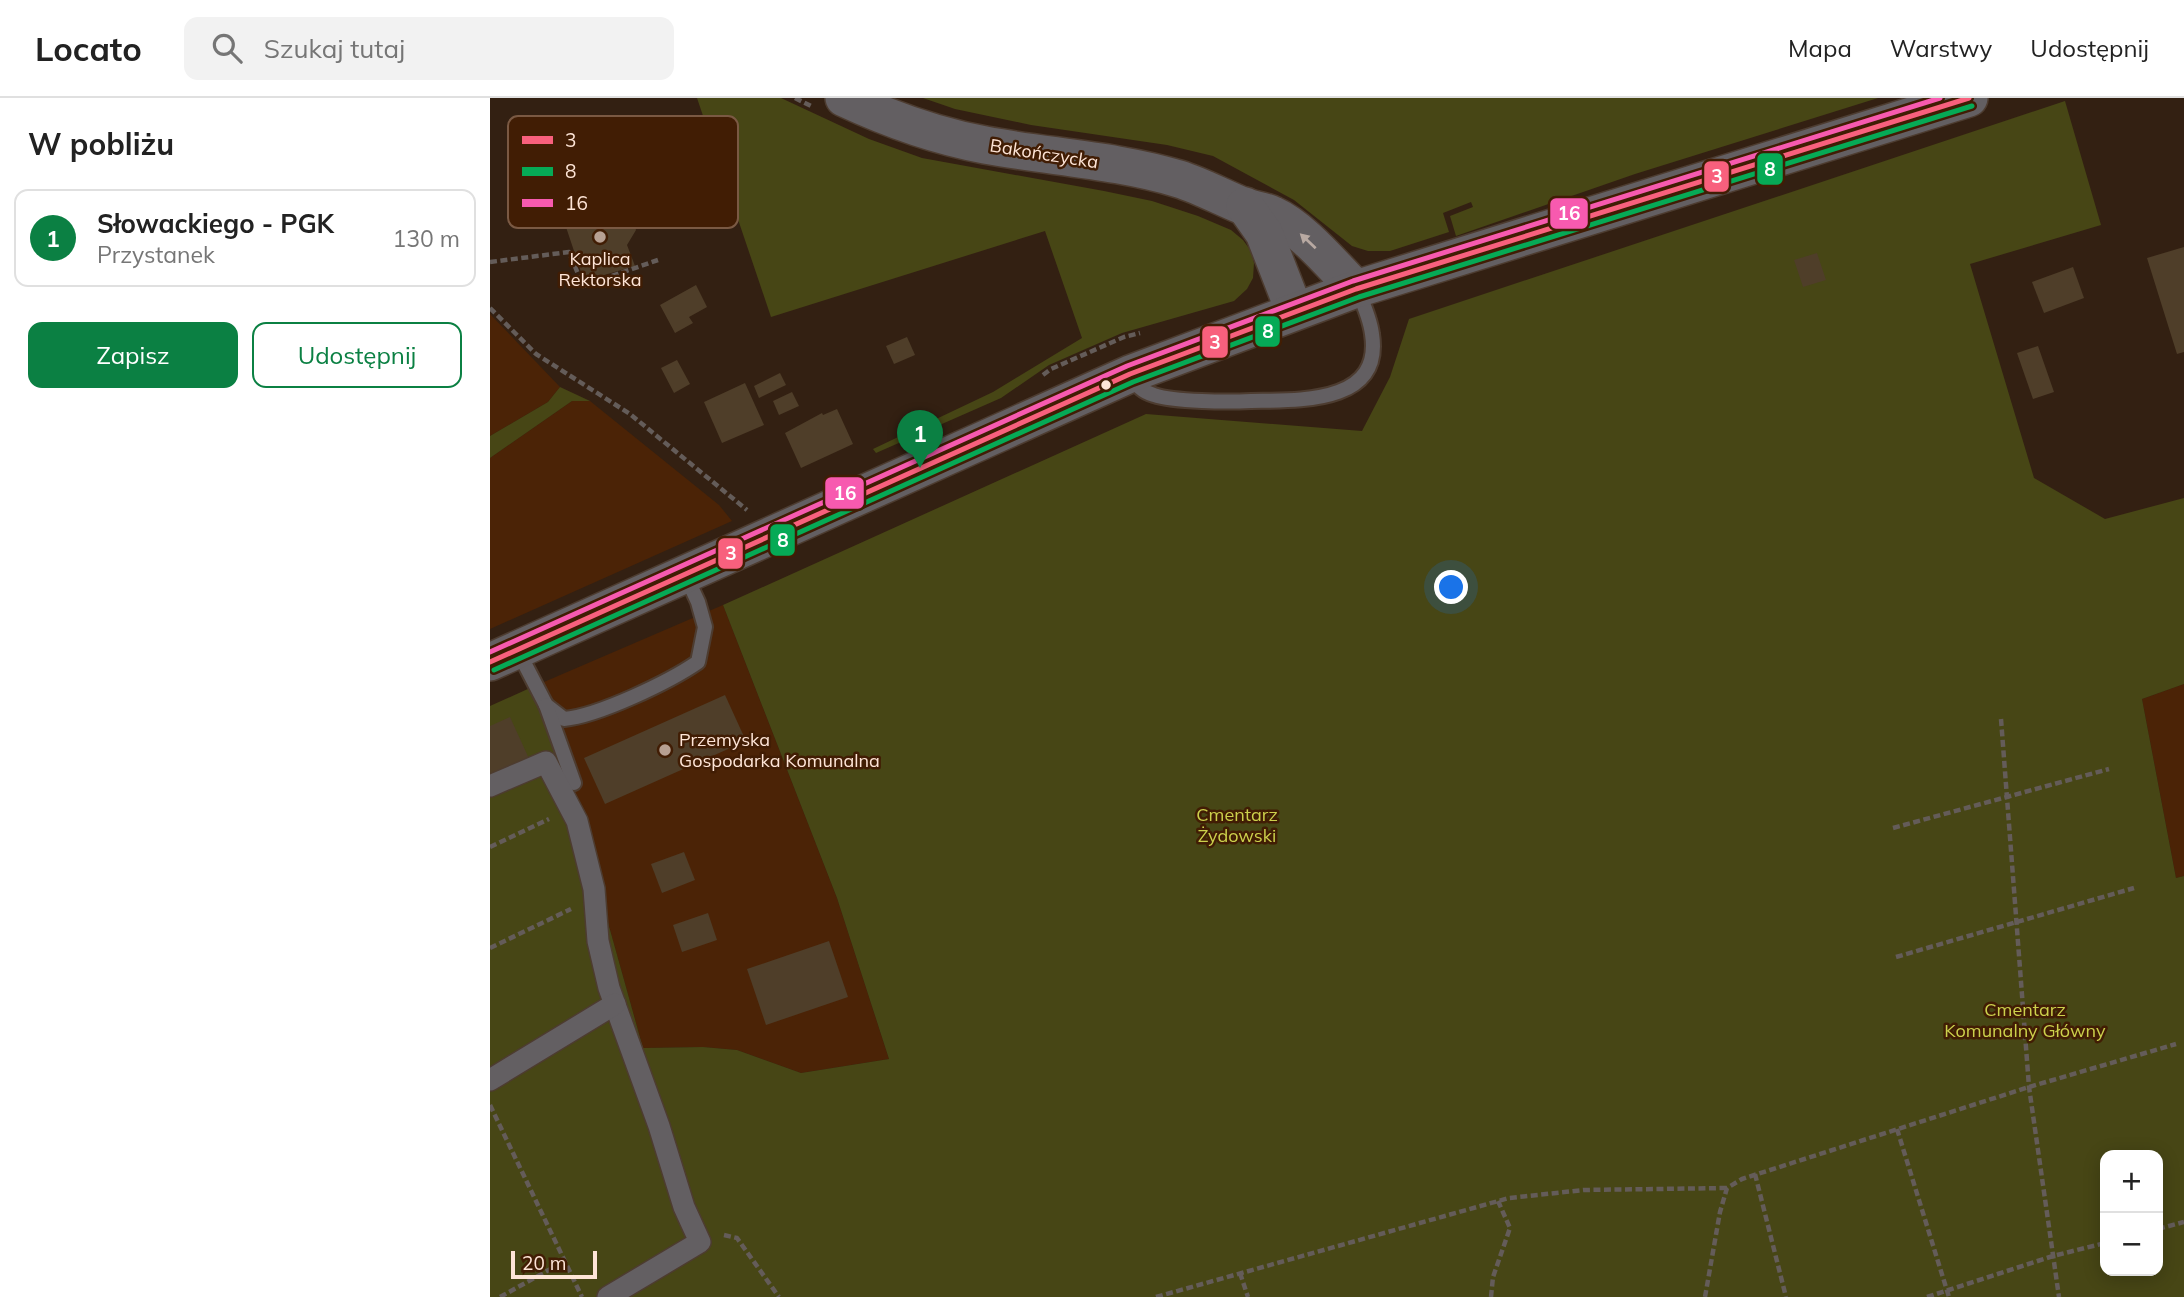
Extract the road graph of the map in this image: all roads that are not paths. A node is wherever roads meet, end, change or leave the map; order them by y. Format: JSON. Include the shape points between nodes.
{"nodes":[{"id":1,"x":1969,"y":98,"type":"edge"},
{"id":2,"x":830,"y":103,"type":"edge"},
{"id":3,"x":1244,"y":206,"type":"junction"},
{"id":4,"x":1356,"y":289,"type":"junction"},
{"id":5,"x":1294,"y":310,"type":"junction"},
{"id":6,"x":1130,"y":374,"type":"junction"},
{"id":7,"x":685,"y":574,"type":"junction"},
{"id":8,"x":504,"y":656,"type":"edge"},
{"id":9,"x":546,"y":705,"type":"junction"},
{"id":10,"x":573,"y":783,"type":"dead end"},
{"id":11,"x":490,"y":786,"type":"edge"},
{"id":12,"x":615,"y":1004,"type":"junction"},
{"id":13,"x":490,"y":1080,"type":"edge"},
{"id":14,"x":608,"y":1297,"type":"edge"}],
"edges":[{"from":1,"to":4,"type":"street"},
{"from":2,"to":3,"type":"street","name":"Bakończycka","via":[[984,145],[1176,179]]},
{"from":4,"to":3,"type":"street","name":"Bakończycka","one_way":true,"via":[[1289,225]]},
{"from":3,"to":5,"type":"street","name":"Bakończycka","via":[[1264,233]]},
{"from":4,"to":5,"type":"street"},
{"from":4,"to":6,"type":"lane","via":[[1371,327],[1373,353],[1356,383],[1342,392],[1292,400],[1157,397],[1141,390]]},
{"from":5,"to":6,"type":"street"},
{"from":6,"to":7,"type":"street"},
{"from":7,"to":8,"type":"street"},
{"from":7,"to":9,"type":"lane","via":[[705,627],[698,662],[582,718],[564,719]]},
{"from":8,"to":9,"type":"lane"},
{"from":9,"to":10,"type":"lane"},
{"from":11,"to":12,"type":"street","via":[[546,762],[577,821],[595,898],[598,941]]},
{"from":12,"to":13,"type":"street"},
{"from":12,"to":14,"type":"street","via":[[700,1242]]}]}
